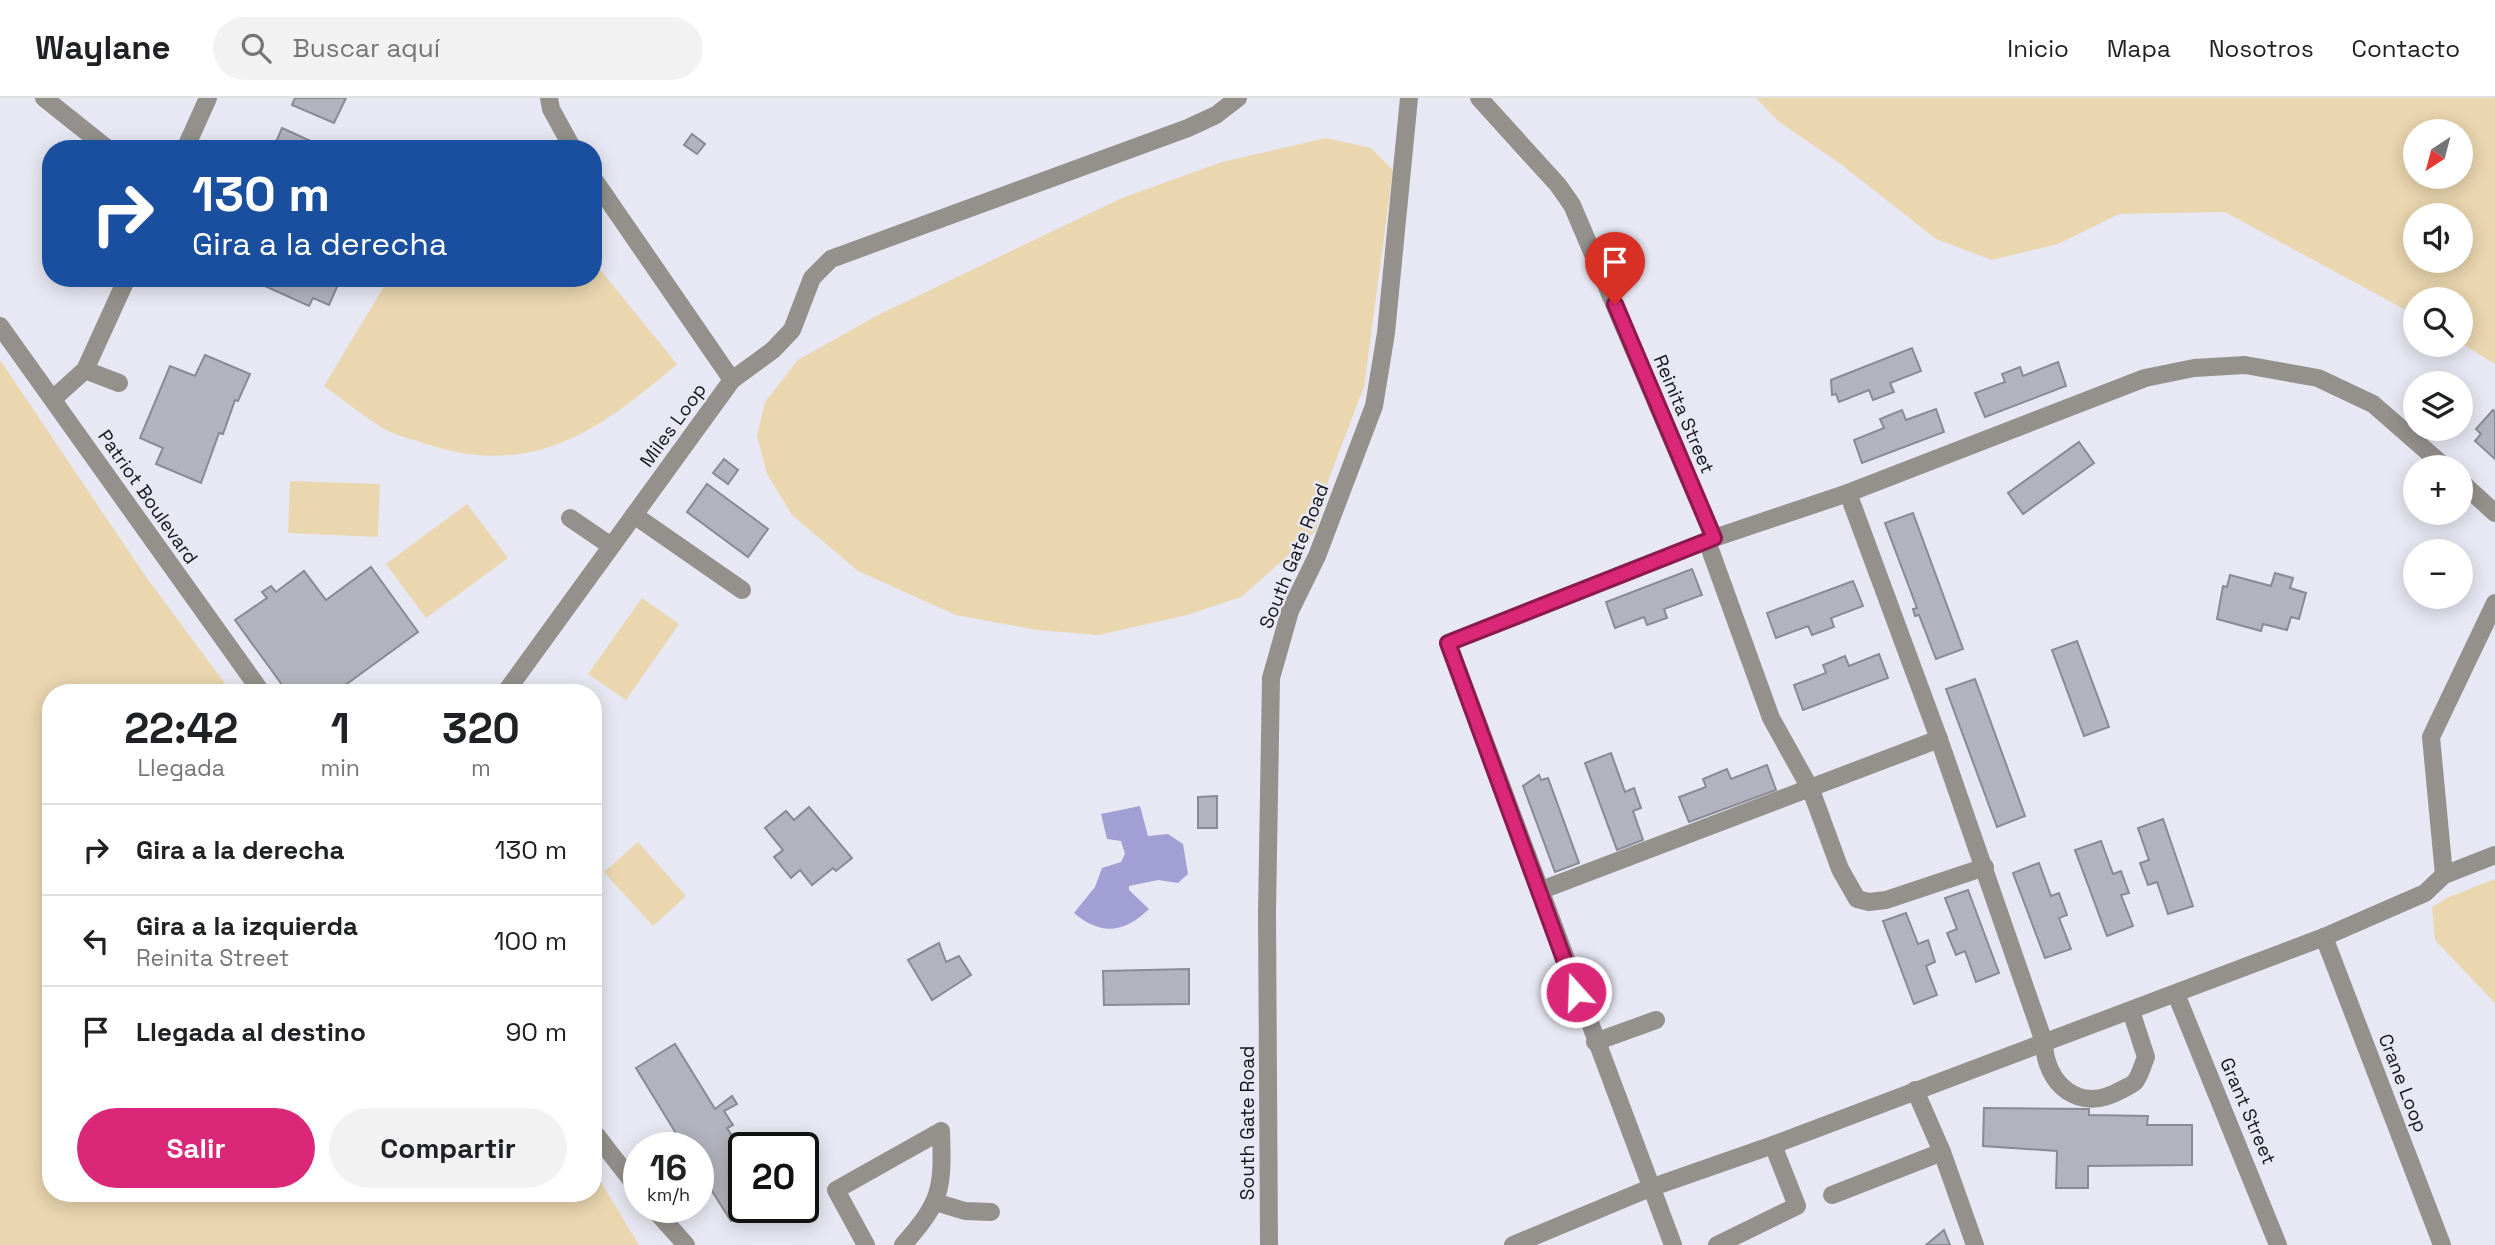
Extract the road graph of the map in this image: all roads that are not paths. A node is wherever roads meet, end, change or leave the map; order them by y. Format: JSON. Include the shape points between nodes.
{"nodes":[{"id":1,"x":44,"y":98,"type":"edge"},
{"id":2,"x":208,"y":98,"type":"edge"},
{"id":3,"x":549,"y":98,"type":"edge"},
{"id":4,"x":1238,"y":98,"type":"edge"},
{"id":5,"x":1409,"y":98,"type":"edge"},
{"id":6,"x":1479,"y":98,"type":"edge"},
{"id":7,"x":97,"y":140,"type":"edge"},
{"id":8,"x":189,"y":140,"type":"edge"},
{"id":9,"x":568,"y":140,"type":"edge"},
{"id":10,"x":602,"y":191,"type":"edge"},
{"id":11,"x":123,"y":287,"type":"edge"},
{"id":12,"x":0,"y":326,"type":"edge"},
{"id":13,"x":85,"y":370,"type":"junction"},
{"id":14,"x":732,"y":380,"type":"junction"},
{"id":15,"x":119,"y":383,"type":"dead end"},
{"id":16,"x":54,"y":398,"type":"junction"},
{"id":17,"x":2431,"y":455,"type":"edge"},
{"id":18,"x":1848,"y":493,"type":"junction"},
{"id":19,"x":2473,"y":493,"type":"edge"},
{"id":20,"x":2495,"y":513,"type":"edge"},
{"id":21,"x":634,"y":515,"type":"junction"},
{"id":22,"x":570,"y":518,"type":"dead end"},
{"id":23,"x":1710,"y":540,"type":"junction"},
{"id":24,"x":611,"y":546,"type":"junction"},
{"id":25,"x":742,"y":590,"type":"dead end"},
{"id":26,"x":2495,"y":603,"type":"edge"},
{"id":27,"x":255,"y":684,"type":"edge"},
{"id":28,"x":511,"y":684,"type":"edge"},
{"id":29,"x":1939,"y":739,"type":"junction"},
{"id":30,"x":1811,"y":790,"type":"junction"},
{"id":31,"x":2495,"y":855,"type":"edge"},
{"id":32,"x":1984,"y":867,"type":"junction"},
{"id":33,"x":2444,"y":875,"type":"junction"},
{"id":34,"x":1539,"y":891,"type":"junction"},
{"id":35,"x":2324,"y":937,"type":"junction"},
{"id":36,"x":2176,"y":994,"type":"junction"},
{"id":37,"x":2131,"y":1011,"type":"junction"},
{"id":38,"x":1656,"y":1020,"type":"dead end"},
{"id":39,"x":1595,"y":1042,"type":"junction"},
{"id":40,"x":2045,"y":1042,"type":"junction"},
{"id":41,"x":1915,"y":1090,"type":"junction"},
{"id":42,"x":602,"y":1143,"type":"edge"},
{"id":43,"x":1773,"y":1145,"type":"junction"},
{"id":44,"x":1942,"y":1152,"type":"junction"},
{"id":45,"x":623,"y":1169,"type":"edge"},
{"id":46,"x":1650,"y":1188,"type":"junction"},
{"id":47,"x":1832,"y":1195,"type":"dead end"},
{"id":48,"x":935,"y":1202,"type":"junction"},
{"id":49,"x":991,"y":1212,"type":"dead end"},
{"id":50,"x":666,"y":1223,"type":"edge"},
{"id":51,"x":686,"y":1245,"type":"edge"},
{"id":52,"x":866,"y":1245,"type":"edge"},
{"id":53,"x":903,"y":1245,"type":"edge"},
{"id":54,"x":1269,"y":1245,"type":"edge"},
{"id":55,"x":1513,"y":1245,"type":"edge"},
{"id":56,"x":1673,"y":1245,"type":"edge"},
{"id":57,"x":1717,"y":1245,"type":"edge"},
{"id":58,"x":1975,"y":1245,"type":"edge"},
{"id":59,"x":2278,"y":1245,"type":"edge"},
{"id":60,"x":2442,"y":1245,"type":"edge"}],
"edges":[{"from":1,"to":7,"type":"street"},
{"from":2,"to":8,"type":"street"},
{"from":3,"to":9,"type":"street"},
{"from":4,"to":14,"type":"street","via":[[1188,128],[831,259],[812,278],[792,330],[773,351]]},
{"from":5,"to":54,"type":"street","name":"South Gate Road","via":[[1386,333],[1374,406],[1317,556],[1290,611],[1271,678]]},
{"from":6,"to":23,"type":"street","name":"Reinita Street","via":[[1572,205]]},
{"from":10,"to":14,"type":"street","name":"Miles Loop"},
{"from":11,"to":13,"type":"street"},
{"from":12,"to":16,"type":"street","name":"Patriot Boulevard"},
{"from":13,"to":15,"type":"street"},
{"from":13,"to":16,"type":"street"},
{"from":14,"to":21,"type":"street","name":"Miles Loop"},
{"from":16,"to":27,"type":"street","name":"Patriot Boulevard"},
{"from":17,"to":18,"type":"street","via":[[2373,404],[2318,379],[2245,365],[2194,368],[2145,378]]},
{"from":18,"to":23,"type":"street"},
{"from":18,"to":29,"type":"street"},
{"from":19,"to":20,"type":"street"},
{"from":21,"to":24,"type":"street","name":"Miles Loop"},
{"from":21,"to":25,"type":"street"},
{"from":22,"to":24,"type":"street"},
{"from":23,"to":30,"type":"street","name":"Reinita Street","via":[[1771,718]]},
{"from":23,"to":34,"type":"street","via":[[1448,643]]},
{"from":24,"to":28,"type":"street","name":"Miles Loop"},
{"from":26,"to":33,"type":"street","via":[[2431,737]]},
{"from":29,"to":30,"type":"street"},
{"from":29,"to":32,"type":"street"},
{"from":30,"to":32,"type":"street","name":"Reinita Street","via":[[1840,869],[1857,898],[1886,900]]},
{"from":30,"to":34,"type":"street"},
{"from":31,"to":33,"type":"street"},
{"from":32,"to":40,"type":"street"},
{"from":33,"to":35,"type":"street","via":[[2425,893]]},
{"from":34,"to":39,"type":"street"},
{"from":35,"to":36,"type":"street"},
{"from":35,"to":60,"type":"street","name":"Crane Loop"},
{"from":36,"to":37,"type":"street"},
{"from":36,"to":59,"type":"street","name":"Grant Street"},
{"from":37,"to":40,"type":"street"},
{"from":37,"to":40,"type":"street","via":[[2146,1057],[2135,1082],[2112,1096],[2087,1101],[2060,1087],[2045,1061]]},
{"from":38,"to":39,"type":"street"},
{"from":39,"to":46,"type":"street"},
{"from":40,"to":41,"type":"street"},
{"from":41,"to":43,"type":"street"},
{"from":41,"to":44,"type":"street"},
{"from":42,"to":45,"type":"street"},
{"from":43,"to":46,"type":"street"},
{"from":43,"to":57,"type":"street","via":[[1797,1206]]},
{"from":44,"to":47,"type":"street"},
{"from":44,"to":58,"type":"street"},
{"from":46,"to":55,"type":"street"},
{"from":46,"to":56,"type":"street"},
{"from":48,"to":49,"type":"street","via":[[965,1211]]},
{"from":48,"to":52,"type":"street","via":[[943,1184],[941,1131],[836,1190]]},
{"from":48,"to":53,"type":"street"},
{"from":50,"to":51,"type":"street"}]}
